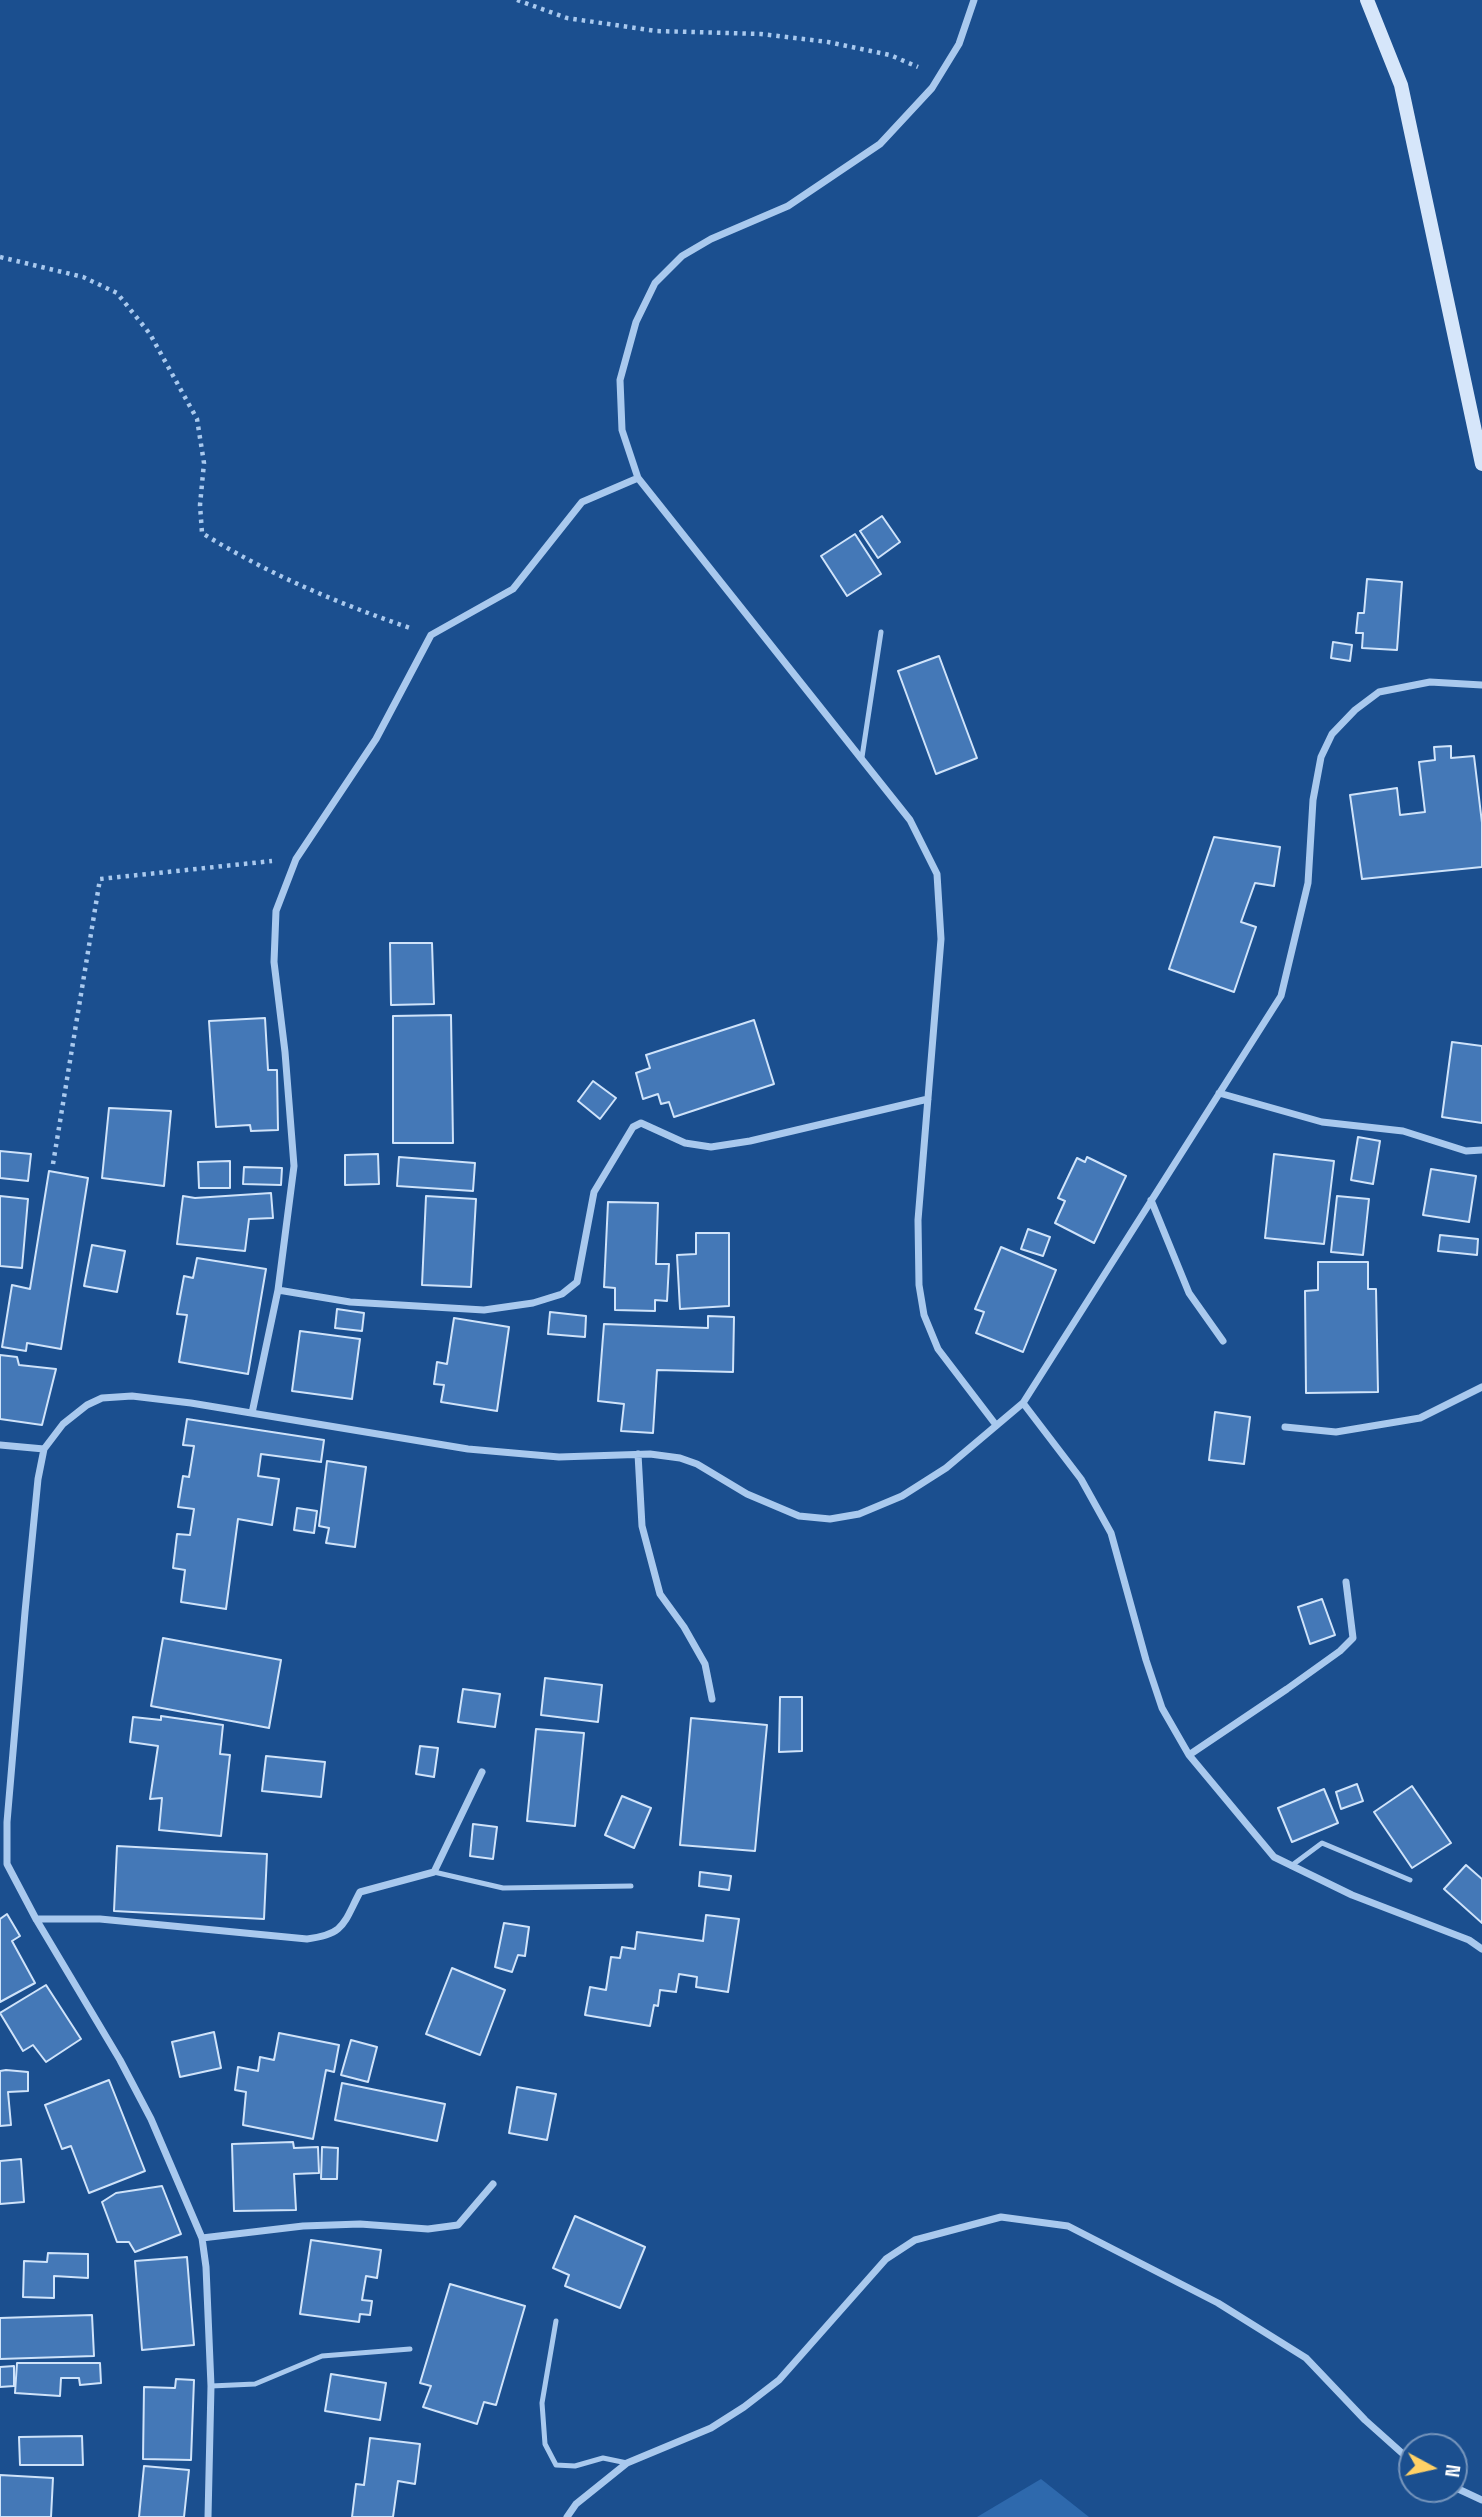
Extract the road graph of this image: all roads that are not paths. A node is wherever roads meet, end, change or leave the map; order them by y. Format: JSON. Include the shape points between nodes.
{"nodes":[{"id":1,"x":974,"y":0,"type":"edge"},
{"id":2,"x":1367,"y":0,"type":"edge"},
{"id":3,"x":1482,"y":464,"type":"edge"},
{"id":4,"x":638,"y":478,"type":"junction"},
{"id":5,"x":881,"y":632,"type":"dead end"},
{"id":6,"x":1482,"y":685,"type":"edge"},
{"id":7,"x":862,"y":757,"type":"junction"},
{"id":8,"x":1219,"y":1093,"type":"junction"},
{"id":9,"x":928,"y":1099,"type":"junction"},
{"id":10,"x":1482,"y":1150,"type":"edge"},
{"id":11,"x":1151,"y":1200,"type":"junction"},
{"id":12,"x":278,"y":1290,"type":"junction"},
{"id":13,"x":1223,"y":1341,"type":"dead end"},
{"id":14,"x":1482,"y":1387,"type":"edge"},
{"id":15,"x":1023,"y":1404,"type":"junction"},
{"id":16,"x":252,"y":1413,"type":"junction"},
{"id":17,"x":996,"y":1425,"type":"junction"},
{"id":18,"x":1286,"y":1427,"type":"dead end"},
{"id":19,"x":0,"y":1445,"type":"edge"},
{"id":20,"x":44,"y":1449,"type":"junction"},
{"id":21,"x":638,"y":1454,"type":"junction"},
{"id":22,"x":1346,"y":1582,"type":"dead end"},
{"id":23,"x":712,"y":1699,"type":"dead end"},
{"id":24,"x":1189,"y":1755,"type":"junction"},
{"id":25,"x":482,"y":1772,"type":"dead end"},
{"id":26,"x":3,"y":1864,"type":"edge"},
{"id":27,"x":1291,"y":1866,"type":"junction"},
{"id":28,"x":434,"y":1872,"type":"junction"},
{"id":29,"x":1410,"y":1880,"type":"dead end"},
{"id":30,"x":631,"y":1886,"type":"dead end"},
{"id":31,"x":36,"y":1919,"type":"junction"},
{"id":32,"x":1482,"y":1949,"type":"edge"},
{"id":33,"x":493,"y":2184,"type":"dead end"},
{"id":34,"x":202,"y":2238,"type":"junction"},
{"id":35,"x":556,"y":2320,"type":"dead end"},
{"id":36,"x":410,"y":2349,"type":"dead end"},
{"id":37,"x":211,"y":2386,"type":"junction"},
{"id":38,"x":1398,"y":2449,"type":"edge"},
{"id":39,"x":627,"y":2463,"type":"junction"},
{"id":40,"x":208,"y":2517,"type":"edge"},
{"id":41,"x":567,"y":2517,"type":"edge"}],
"edges":[{"from":1,"to":4,"type":"street","via":[[959,44],[932,88],[880,144],[788,206],[682,256],[655,283],[636,322],[620,380],[622,430]]},
{"from":2,"to":3,"type":"street","via":[[1401,85]]},
{"from":4,"to":7,"type":"street"},
{"from":4,"to":12,"type":"street","via":[[582,502],[513,589],[431,635],[376,739],[296,859],[276,911],[274,962],[294,1166]]},
{"from":5,"to":7,"type":"lane"},
{"from":6,"to":8,"type":"street","via":[[1430,682],[1379,692],[1332,734],[1321,757],[1313,800],[1308,883],[1280,996]]},
{"from":7,"to":9,"type":"street","via":[[911,820],[937,874],[941,939]]},
{"from":8,"to":10,"type":"street","via":[[1322,1122],[1402,1131],[1466,1151]]},
{"from":8,"to":11,"type":"street"},
{"from":9,"to":12,"type":"street","via":[[711,1147],[685,1143],[641,1123],[633,1127],[594,1192],[577,1282],[562,1294],[533,1303],[484,1310],[350,1302]]},
{"from":9,"to":17,"type":"street","via":[[918,1220],[924,1315],[938,1349]]},
{"from":11,"to":13,"type":"street","via":[[1189,1293]]},
{"from":11,"to":15,"type":"street"},
{"from":12,"to":16,"type":"street"},
{"from":14,"to":18,"type":"street","via":[[1420,1418],[1336,1432]]},
{"from":15,"to":17,"type":"street"},
{"from":15,"to":24,"type":"street","via":[[1081,1479],[1111,1533],[1162,1708]]},
{"from":16,"to":20,"type":"street","via":[[132,1396],[102,1398],[63,1424]]},
{"from":16,"to":21,"type":"street","via":[[468,1449],[559,1457]]},
{"from":17,"to":21,"type":"street","via":[[946,1468],[902,1496],[859,1514],[830,1519],[799,1516],[680,1458]]},
{"from":19,"to":20,"type":"street"},
{"from":20,"to":26,"type":"street","via":[[37,1479]]},
{"from":21,"to":23,"type":"street","via":[[642,1526],[660,1594],[705,1664]]},
{"from":22,"to":24,"type":"street","via":[[1353,1637],[1340,1651]]},
{"from":24,"to":27,"type":"street","via":[[1274,1857]]},
{"from":25,"to":28,"type":"street"},
{"from":26,"to":31,"type":"street"},
{"from":27,"to":29,"type":"lane","via":[[1322,1843]]},
{"from":27,"to":32,"type":"street"},
{"from":28,"to":30,"type":"lane","via":[[503,1888]]},
{"from":28,"to":31,"type":"street","via":[[360,1892],[340,1929],[307,1940],[100,1919]]},
{"from":31,"to":34,"type":"street","via":[[132,2083]]},
{"from":33,"to":34,"type":"street","via":[[458,2225],[428,2230],[360,2224],[303,2226]]},
{"from":34,"to":37,"type":"street"},
{"from":35,"to":39,"type":"lane","via":[[542,2403],[545,2444],[556,2465],[575,2466],[603,2458]]},
{"from":36,"to":37,"type":"lane","via":[[322,2356],[255,2384]]},
{"from":37,"to":40,"type":"street"},
{"from":38,"to":39,"type":"street","via":[[1306,2358],[1219,2303],[1068,2226],[1001,2217],[915,2240],[886,2259],[779,2380],[710,2428]]},
{"from":39,"to":41,"type":"street","via":[[576,2504]]}]}
